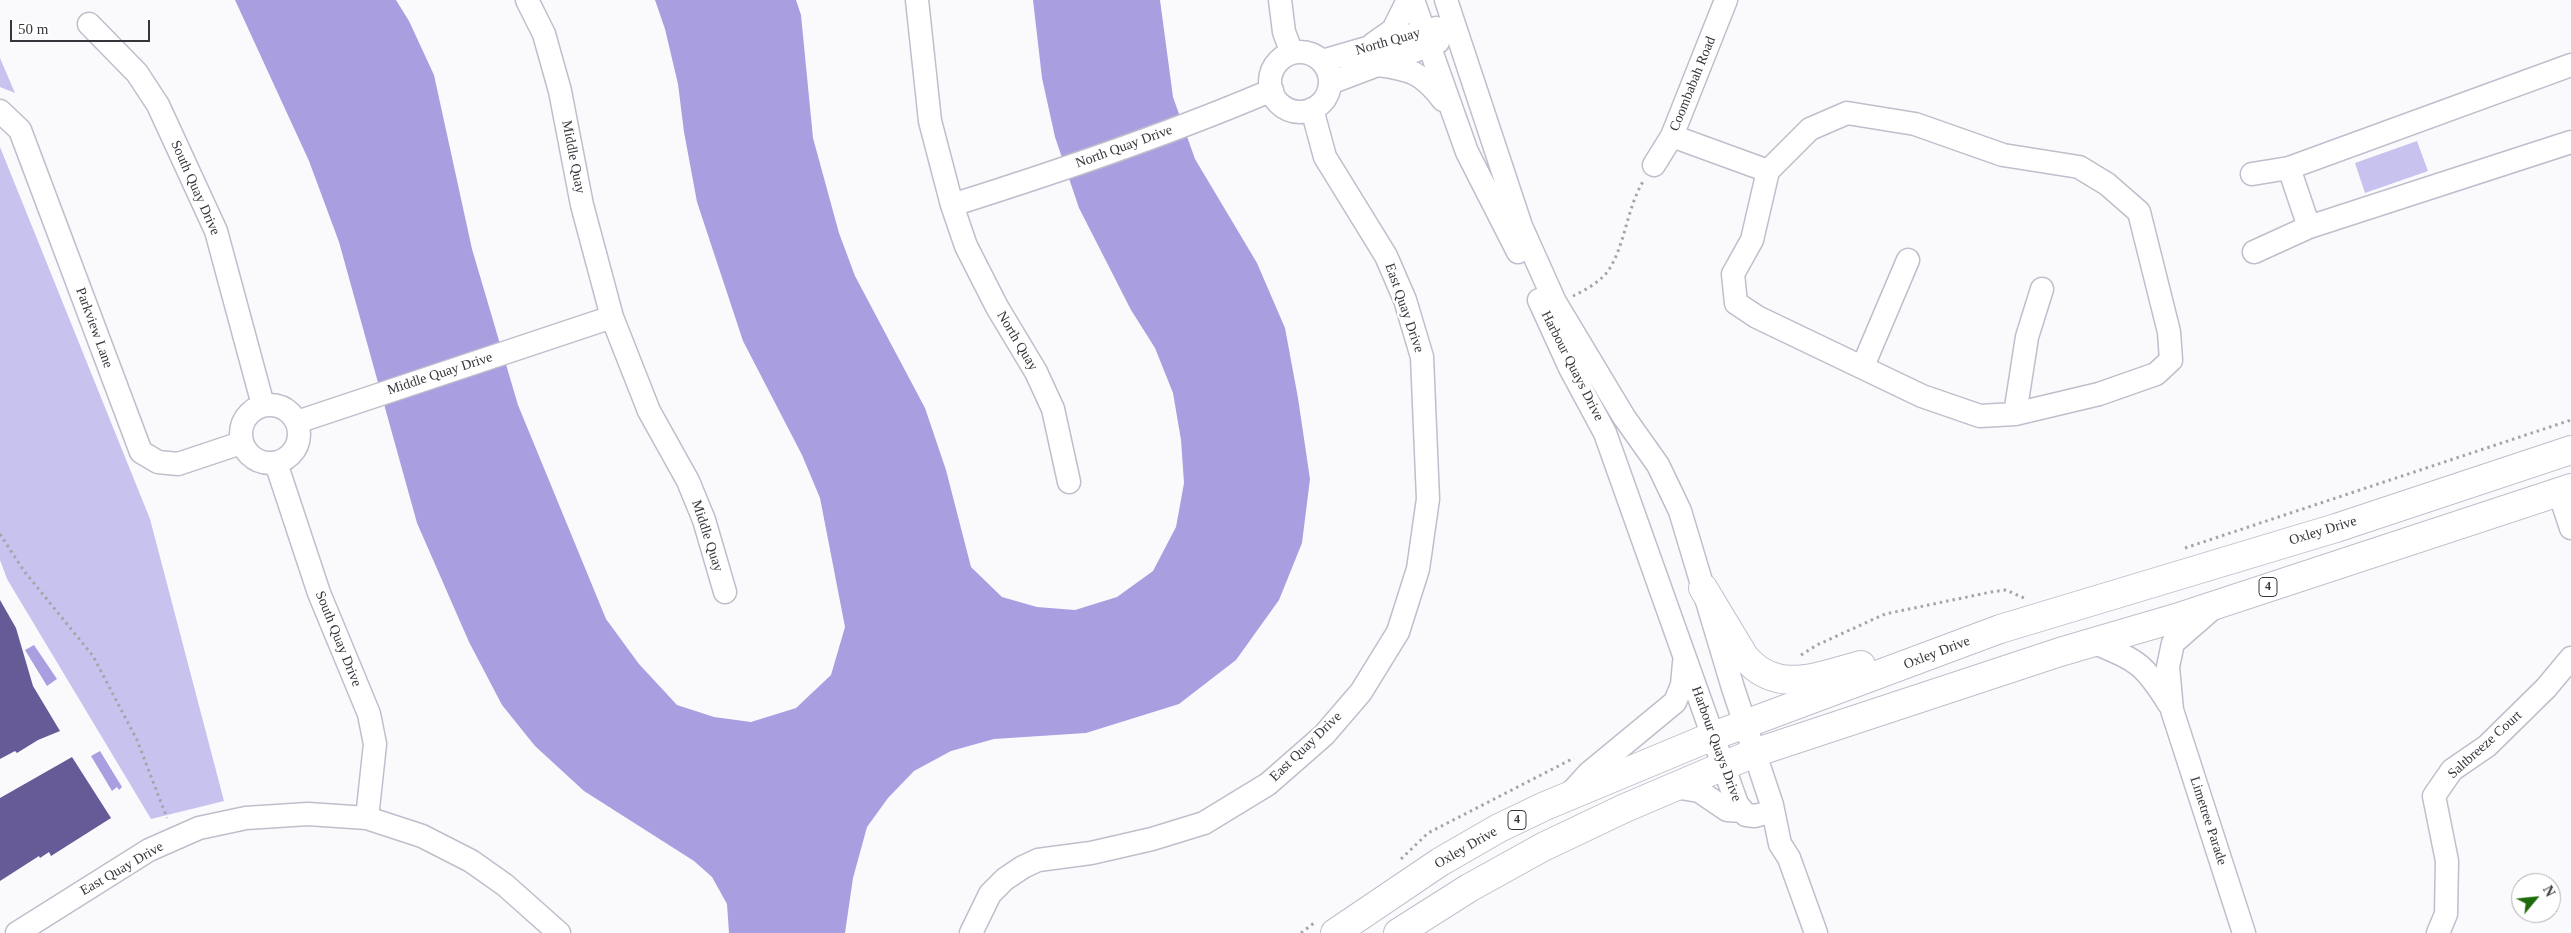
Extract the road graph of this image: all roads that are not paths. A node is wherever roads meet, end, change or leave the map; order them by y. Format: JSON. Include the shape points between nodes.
{"nodes":[{"id":1,"x":527,"y":0,"type":"edge"},
{"id":2,"x":917,"y":0,"type":"edge"},
{"id":3,"x":1280,"y":0,"type":"edge"},
{"id":4,"x":1408,"y":0,"type":"edge"},
{"id":5,"x":1413,"y":0,"type":"edge"},
{"id":6,"x":1446,"y":0,"type":"edge"},
{"id":7,"x":1726,"y":0,"type":"edge"},
{"id":8,"x":90,"y":24,"type":"dead end"},
{"id":9,"x":1455,"y":28,"type":"junction"},
{"id":10,"x":1425,"y":39,"type":"junction"},
{"id":11,"x":1292,"y":53,"type":"junction"},
{"id":12,"x":1371,"y":57,"type":"junction"},
{"id":13,"x":1322,"y":61,"type":"junction"},
{"id":14,"x":2569,"y":71,"type":"edge"},
{"id":15,"x":1330,"y":83,"type":"junction"},
{"id":16,"x":1272,"y":90,"type":"junction"},
{"id":17,"x":1312,"y":109,"type":"junction"},
{"id":18,"x":0,"y":111,"type":"edge"},
{"id":19,"x":1451,"y":111,"type":"junction"},
{"id":20,"x":1672,"y":136,"type":"junction"},
{"id":21,"x":2571,"y":142,"type":"edge"},
{"id":22,"x":1654,"y":165,"type":"road end"},
{"id":23,"x":2289,"y":168,"type":"junction"},
{"id":24,"x":1768,"y":172,"type":"junction"},
{"id":25,"x":2252,"y":174,"type":"dead end"},
{"id":26,"x":952,"y":205,"type":"junction"},
{"id":27,"x":2309,"y":228,"type":"junction"},
{"id":28,"x":2254,"y":252,"type":"dead end"},
{"id":29,"x":1908,"y":260,"type":"dead end"},
{"id":30,"x":2042,"y":289,"type":"dead end"},
{"id":31,"x":612,"y":316,"type":"junction"},
{"id":32,"x":1863,"y":366,"type":"junction"},
{"id":33,"x":263,"y":406,"type":"junction"},
{"id":34,"x":2015,"y":414,"type":"junction"},
{"id":35,"x":296,"y":422,"type":"junction"},
{"id":36,"x":241,"y":443,"type":"junction"},
{"id":37,"x":2571,"y":450,"type":"edge"},
{"id":38,"x":276,"y":463,"type":"junction"},
{"id":39,"x":1069,"y":482,"type":"dead end"},
{"id":40,"x":2565,"y":490,"type":"edge"},
{"id":41,"x":2532,"y":501,"type":"junction"},
{"id":42,"x":2336,"y":528,"type":"junction"},
{"id":43,"x":2571,"y":528,"type":"edge"},
{"id":44,"x":1703,"y":588,"type":"junction"},
{"id":45,"x":725,"y":592,"type":"dead end"},
{"id":46,"x":2220,"y":603,"type":"junction"},
{"id":47,"x":2000,"y":629,"type":"junction"},
{"id":48,"x":2093,"y":642,"type":"junction"},
{"id":49,"x":1684,"y":657,"type":"junction"},
{"id":50,"x":2571,"y":658,"type":"edge"},
{"id":51,"x":2172,"y":710,"type":"junction"},
{"id":52,"x":1745,"y":724,"type":"junction"},
{"id":53,"x":1713,"y":736,"type":"junction"},
{"id":54,"x":1754,"y":754,"type":"junction"},
{"id":55,"x":1725,"y":766,"type":"junction"},
{"id":56,"x":1674,"y":787,"type":"junction"},
{"id":57,"x":1568,"y":796,"type":"junction"},
{"id":58,"x":1773,"y":810,"type":"junction"},
{"id":59,"x":1742,"y":811,"type":"junction"},
{"id":60,"x":367,"y":818,"type":"junction"},
{"id":61,"x":17,"y":933,"type":"edge"},
{"id":62,"x":559,"y":933,"type":"edge"},
{"id":63,"x":971,"y":933,"type":"edge"},
{"id":64,"x":1336,"y":933,"type":"edge"},
{"id":65,"x":1398,"y":933,"type":"edge"},
{"id":66,"x":1816,"y":933,"type":"edge"},
{"id":67,"x":2244,"y":933,"type":"edge"},
{"id":68,"x":2438,"y":933,"type":"edge"}],
"edges":[{"from":1,"to":31,"type":"street","name":"Middle Quay","via":[[544,34],[560,91],[582,205]]},
{"from":2,"to":26,"type":"street","name":"North Quay","via":[[930,121]]},
{"from":3,"to":11,"type":"street","via":[[1284,32]]},
{"from":4,"to":12,"type":"street","via":[[1392,30],[1381,40]]},
{"from":5,"to":10,"type":"street","name":"Harbour Quays Drive"},
{"from":6,"to":9,"type":"street","name":"Harbour Quays Drive"},
{"from":7,"to":20,"type":"street","name":"Coombabah Road"},
{"from":8,"to":33,"type":"street","name":"South Quay Drive","via":[[137,73],[158,105],[216,231]]},
{"from":9,"to":10,"type":"street","name":"North Quay"},
{"from":9,"to":44,"type":"street","name":"Harbour Quays Drive","via":[[1521,226],[1555,302],[1624,417],[1658,464],[1680,511]]},
{"from":10,"to":12,"type":"street","name":"North Quay"},
{"from":10,"to":19,"type":"street","name":"Harbour Quays Drive"},
{"from":11,"to":13,"type":"street","via":[[1308,53]]},
{"from":11,"to":16,"type":"street","via":[[1274,67],[1270,78]]},
{"from":12,"to":13,"type":"street","name":"North Quay"},
{"from":12,"to":15,"type":"street","name":"North Quay"},
{"from":12,"to":19,"type":"street","via":[[1420,75]]},
{"from":13,"to":15,"type":"street"},
{"from":14,"to":23,"type":"street"},
{"from":15,"to":17,"type":"street","via":[[1323,101]]},
{"from":16,"to":17,"type":"street","via":[[1279,102],[1292,110]]},
{"from":16,"to":26,"type":"street","name":"North Quay Drive","via":[[1204,119]]},
{"from":17,"to":63,"type":"street","name":"East Quay Drive","via":[[1325,156],[1386,256],[1422,357],[1428,499],[1418,569],[1398,632],[1361,692],[1324,735],[1268,784],[1204,822],[1152,840],[1038,860],[1005,880],[990,894]]},
{"from":18,"to":36,"type":"street","name":"Parkview Lane","via":[[20,130],[141,452],[158,462],[178,464]]},
{"from":19,"to":49,"type":"street","name":"Harbour Quays Drive","via":[[1467,152],[1510,236],[1570,368],[1605,432]]},
{"from":20,"to":22,"type":"street","name":"Coombabah Road"},
{"from":20,"to":24,"type":"street"},
{"from":21,"to":27,"type":"street"},
{"from":23,"to":25,"type":"street"},
{"from":23,"to":27,"type":"street"},
{"from":24,"to":32,"type":"street","via":[[1752,240],[1733,274],[1736,303],[1757,318]]},
{"from":24,"to":34,"type":"street","via":[[1810,130],[1847,113],[1915,124],[2003,155],[2079,167],[2107,184],[2139,212],[2169,332],[2171,360],[2156,374],[2099,394]]},
{"from":26,"to":39,"type":"street","name":"North Quay","via":[[966,246],[1053,409]]},
{"from":27,"to":28,"type":"street"},
{"from":29,"to":32,"type":"street"},
{"from":30,"to":34,"type":"street","via":[[2027,337]]},
{"from":31,"to":35,"type":"street","name":"Middle Quay Drive"},
{"from":31,"to":45,"type":"street","name":"Middle Quay","via":[[649,411],[688,482],[704,520]]},
{"from":32,"to":34,"type":"street","via":[[1922,396],[1980,416]]},
{"from":33,"to":35,"type":"street","via":[[281,407],[290,412]]},
{"from":33,"to":36,"type":"street","via":[[252,410],[245,418],[240,432]]},
{"from":35,"to":38,"type":"street","via":[[299,431],[297,446],[292,454]]},
{"from":36,"to":38,"type":"street","via":[[254,459],[266,464]]},
{"from":37,"to":42,"type":"main road","name":"Oxley Drive","number":"4"},
{"from":38,"to":60,"type":"street","name":"South Quay Drive","via":[[319,593],[369,714],[375,744]]},
{"from":40,"to":41,"type":"main road","number":"4"},
{"from":40,"to":43,"type":"street"},
{"from":41,"to":42,"type":"main road","via":[[2514,496],[2497,498],[2359,540],[2344,541]]},
{"from":41,"to":46,"type":"main road","number":"4"},
{"from":42,"to":47,"type":"main road","name":"Oxley Drive","number":"4"},
{"from":44,"to":47,"type":"main road","via":[[1751,664],[1760,672],[1780,680],[1805,679]]},
{"from":44,"to":52,"type":"street","name":"Harbour Quays Drive"},
{"from":46,"to":48,"type":"main road","number":"4"},
{"from":46,"to":51,"type":"street","name":"Limetree Parade","via":[[2173,643],[2168,667]]},
{"from":47,"to":52,"type":"main road","name":"Oxley Drive","number":"4"},
{"from":48,"to":51,"type":"street","name":"Limetree Parade","via":[[2140,664]]},
{"from":48,"to":54,"type":"main road","number":"4"},
{"from":49,"to":53,"type":"street","name":"Harbour Quays Drive"},
{"from":49,"to":57,"type":"street","via":[[1682,685],[1675,702],[1589,773]]},
{"from":50,"to":68,"type":"street","name":"Saltbreeze Court","via":[[2546,688],[2487,746],[2452,770],[2434,796],[2447,861],[2446,914]]},
{"from":51,"to":67,"type":"street","name":"Limetree Parade"},
{"from":52,"to":53,"type":"main road","name":"Oxley Drive","number":"4"},
{"from":52,"to":54,"type":"street","name":"Harbour Quays Drive"},
{"from":53,"to":55,"type":"street","name":"Harbour Quays Drive"},
{"from":53,"to":57,"type":"main road","name":"Oxley Drive","number":"4"},
{"from":54,"to":55,"type":"main road","number":"4"},
{"from":54,"to":58,"type":"street","name":"Harbour Quays Drive"},
{"from":55,"to":56,"type":"main road","number":"4"},
{"from":55,"to":59,"type":"street","name":"Harbour Quays Drive"},
{"from":56,"to":59,"type":"street","via":[[1699,790],[1727,810]]},
{"from":56,"to":65,"type":"main road","number":"4","via":[[1542,846]]},
{"from":57,"to":64,"type":"main road","name":"Oxley Drive","number":"4","via":[[1499,828]]},
{"from":58,"to":59,"type":"street","name":"Harbour Quays Drive","via":[[1755,816]]},
{"from":58,"to":66,"type":"street","via":[[1780,844],[1789,858]]},
{"from":60,"to":61,"type":"street","name":"East Quay Drive","via":[[308,814],[255,818],[199,828],[149,850]]},
{"from":60,"to":62,"type":"street","name":"East Quay Drive","via":[[422,836],[471,861],[505,885]]}]}
